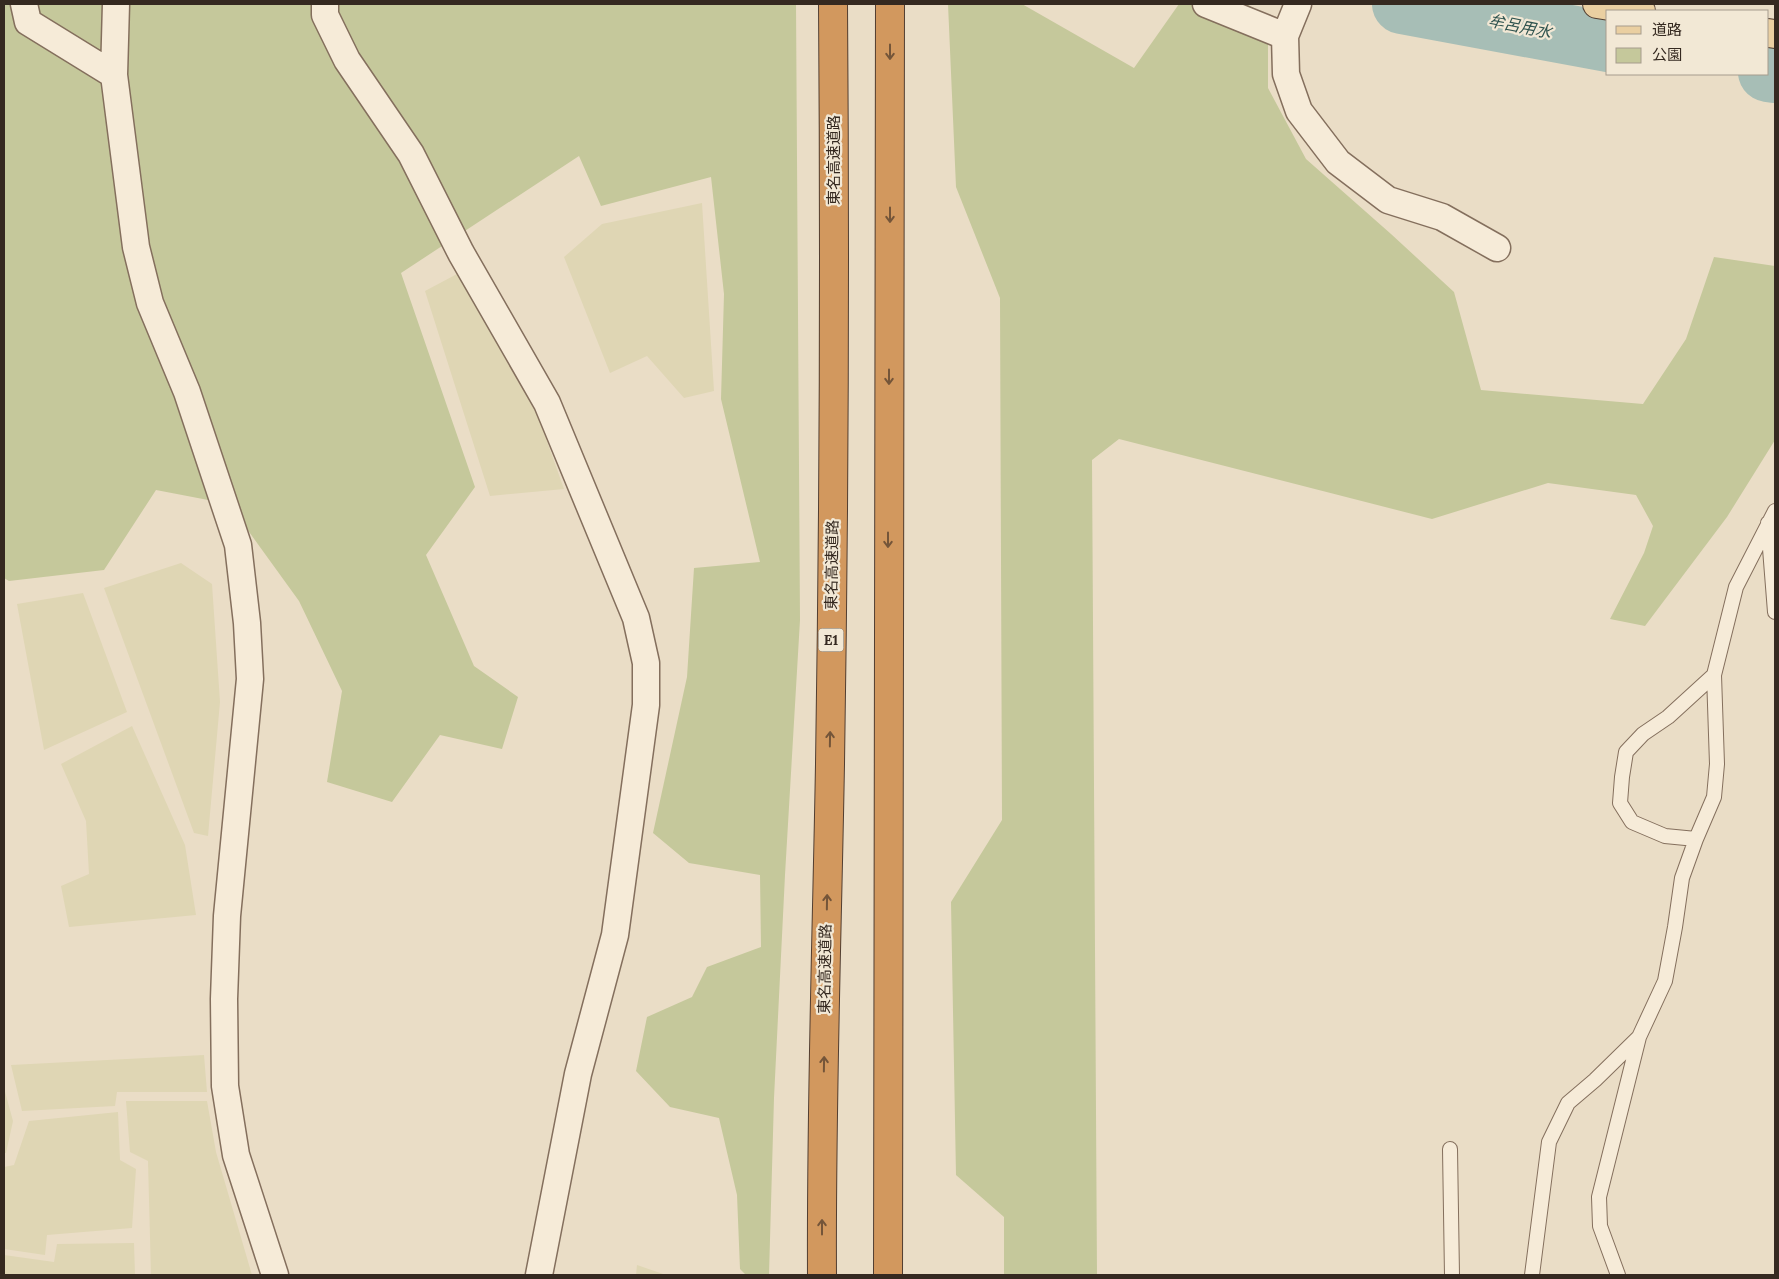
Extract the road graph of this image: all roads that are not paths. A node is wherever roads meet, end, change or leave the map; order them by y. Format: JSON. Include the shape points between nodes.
{"nodes":[{"id":1,"x":24,"y":4,"type":"edge"},
{"id":2,"x":116,"y":4,"type":"edge"},
{"id":3,"x":325,"y":4,"type":"edge"},
{"id":4,"x":833,"y":4,"type":"edge"},
{"id":5,"x":890,"y":4,"type":"edge"},
{"id":6,"x":1206,"y":4,"type":"edge"},
{"id":7,"x":1596,"y":4,"type":"edge"},
{"id":8,"x":1635,"y":10,"type":"edge"},
{"id":9,"x":1292,"y":18,"type":"edge"},
{"id":10,"x":114,"y":75,"type":"junction"},
{"id":11,"x":1498,"y":248,"type":"dead end"},
{"id":12,"x":1772,"y":517,"type":"edge"},
{"id":13,"x":1775,"y":612,"type":"edge"},
{"id":14,"x":1714,"y":675,"type":"junction"},
{"id":15,"x":1696,"y":839,"type":"junction"},
{"id":16,"x":1639,"y":1037,"type":"junction"},
{"id":17,"x":1450,"y":1149,"type":"dead end"},
{"id":18,"x":274,"y":1275,"type":"edge"},
{"id":19,"x":539,"y":1275,"type":"edge"},
{"id":20,"x":822,"y":1275,"type":"edge"},
{"id":21,"x":888,"y":1275,"type":"edge"},
{"id":22,"x":1452,"y":1275,"type":"edge"},
{"id":23,"x":1532,"y":1275,"type":"edge"},
{"id":24,"x":1618,"y":1275,"type":"edge"}],
"edges":[{"from":1,"to":10,"type":"street","via":[[28,22]]},
{"from":2,"to":10,"type":"street"},
{"from":3,"to":19,"type":"street","via":[[325,15],[347,60],[411,154],[461,254],[547,403],[636,618],[646,663],[646,705],[615,935],[578,1074]]},
{"from":20,"to":4,"type":"highway","name":"東名高速道路","number":"E1","one_way":true,"via":[[835,294]]},
{"from":5,"to":21,"type":"highway","one_way":true},
{"from":6,"to":9,"type":"street"},
{"from":7,"to":8,"type":"main road"},
{"from":9,"to":11,"type":"street","via":[[1286,74],[1299,111],[1338,162],[1388,200],[1442,217]]},
{"from":10,"to":18,"type":"street","via":[[136,247],[150,303],[187,392],[238,545],[250,679],[227,916],[225,1086],[236,1155]]},
{"from":12,"to":13,"type":"lane"},
{"from":12,"to":14,"type":"lane","via":[[1736,588]]},
{"from":14,"to":15,"type":"lane","via":[[1717,764],[1714,797]]},
{"from":14,"to":15,"type":"lane","via":[[1626,752],[1622,777],[1620,803],[1632,822],[1665,836]]},
{"from":15,"to":16,"type":"lane","via":[[1682,878],[1665,981]]},
{"from":16,"to":23,"type":"lane","via":[[1568,1103],[1549,1142]]},
{"from":16,"to":24,"type":"lane","via":[[1600,1197],[1600,1226]]},
{"from":17,"to":22,"type":"lane"}]}
